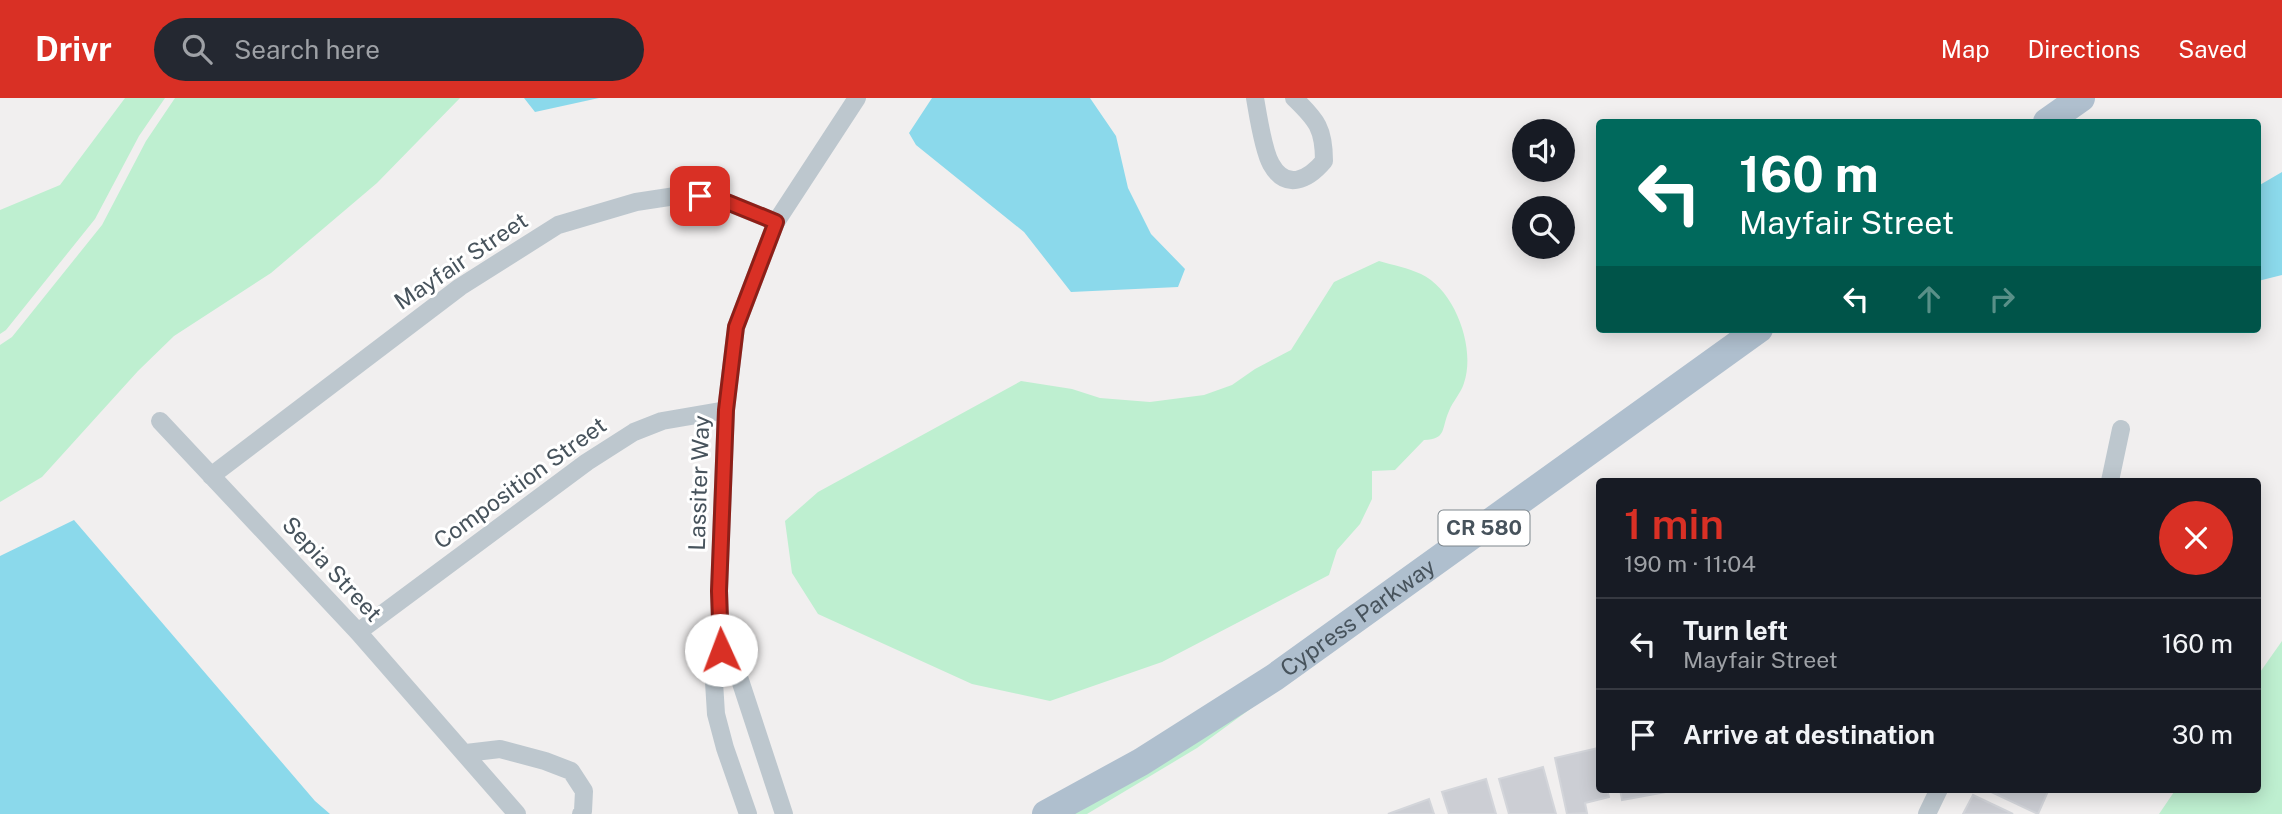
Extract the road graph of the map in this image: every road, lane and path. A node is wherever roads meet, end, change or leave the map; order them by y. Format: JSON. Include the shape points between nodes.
{"nodes":[{"id":1,"x":857,"y":98,"type":"edge"},
{"id":2,"x":1255,"y":98,"type":"edge"},
{"id":3,"x":1294,"y":98,"type":"edge"},
{"id":4,"x":2081,"y":98,"type":"edge"},
{"id":5,"x":2051,"y":119,"type":"edge"},
{"id":6,"x":776,"y":222,"type":"junction"},
{"id":7,"x":1753,"y":333,"type":"edge"},
{"id":8,"x":726,"y":410,"type":"junction"},
{"id":9,"x":160,"y":421,"type":"dead end"},
{"id":10,"x":2121,"y":429,"type":"dead end"},
{"id":11,"x":211,"y":476,"type":"junction"},
{"id":12,"x":2111,"y":478,"type":"edge"},
{"id":13,"x":358,"y":632,"type":"junction"},
{"id":14,"x":721,"y":650,"type":"junction"},
{"id":15,"x":466,"y":753,"type":"junction"},
{"id":16,"x":1937,"y":793,"type":"edge"},
{"id":17,"x":517,"y":814,"type":"edge"},
{"id":18,"x":581,"y":814,"type":"edge"},
{"id":19,"x":748,"y":814,"type":"edge"},
{"id":20,"x":784,"y":814,"type":"edge"},
{"id":21,"x":1046,"y":814,"type":"edge"},
{"id":22,"x":1927,"y":814,"type":"edge"}],
"edges":[{"from":1,"to":6,"type":"street","name":"Lassiter Way"},
{"from":2,"to":3,"type":"street","via":[[1270,163],[1282,178],[1297,181],[1314,174],[1324,161],[1324,139],[1315,118]]},
{"from":4,"to":5,"type":"main road"},
{"from":6,"to":8,"type":"street","name":"Lassiter Way","via":[[736,327]]},
{"from":6,"to":11,"type":"street","name":"Mayfair Street","via":[[717,198],[682,195],[636,202],[558,225],[460,287]]},
{"from":7,"to":21,"type":"main road","name":"Cypress Parkway","number":"CR 580","via":[[1275,677],[1141,762]]},
{"from":8,"to":13,"type":"street","name":"Composition Street","via":[[662,421],[634,432]]},
{"from":8,"to":14,"type":"street","name":"Lassiter Way"},
{"from":9,"to":11,"type":"street","name":"Sepia Street"},
{"from":10,"to":12,"type":"street"},
{"from":11,"to":13,"type":"street","name":"Sepia Street"},
{"from":13,"to":15,"type":"street","name":"Sepia Street"},
{"from":14,"to":19,"type":"street","name":"Lassiter Way","via":[[714,682],[716,714]]},
{"from":14,"to":20,"type":"street","via":[[738,674]]},
{"from":15,"to":17,"type":"street","name":"Sepia Street"},
{"from":15,"to":18,"type":"street","via":[[500,749],[571,771],[584,791]]},
{"from":16,"to":22,"type":"street"}]}
